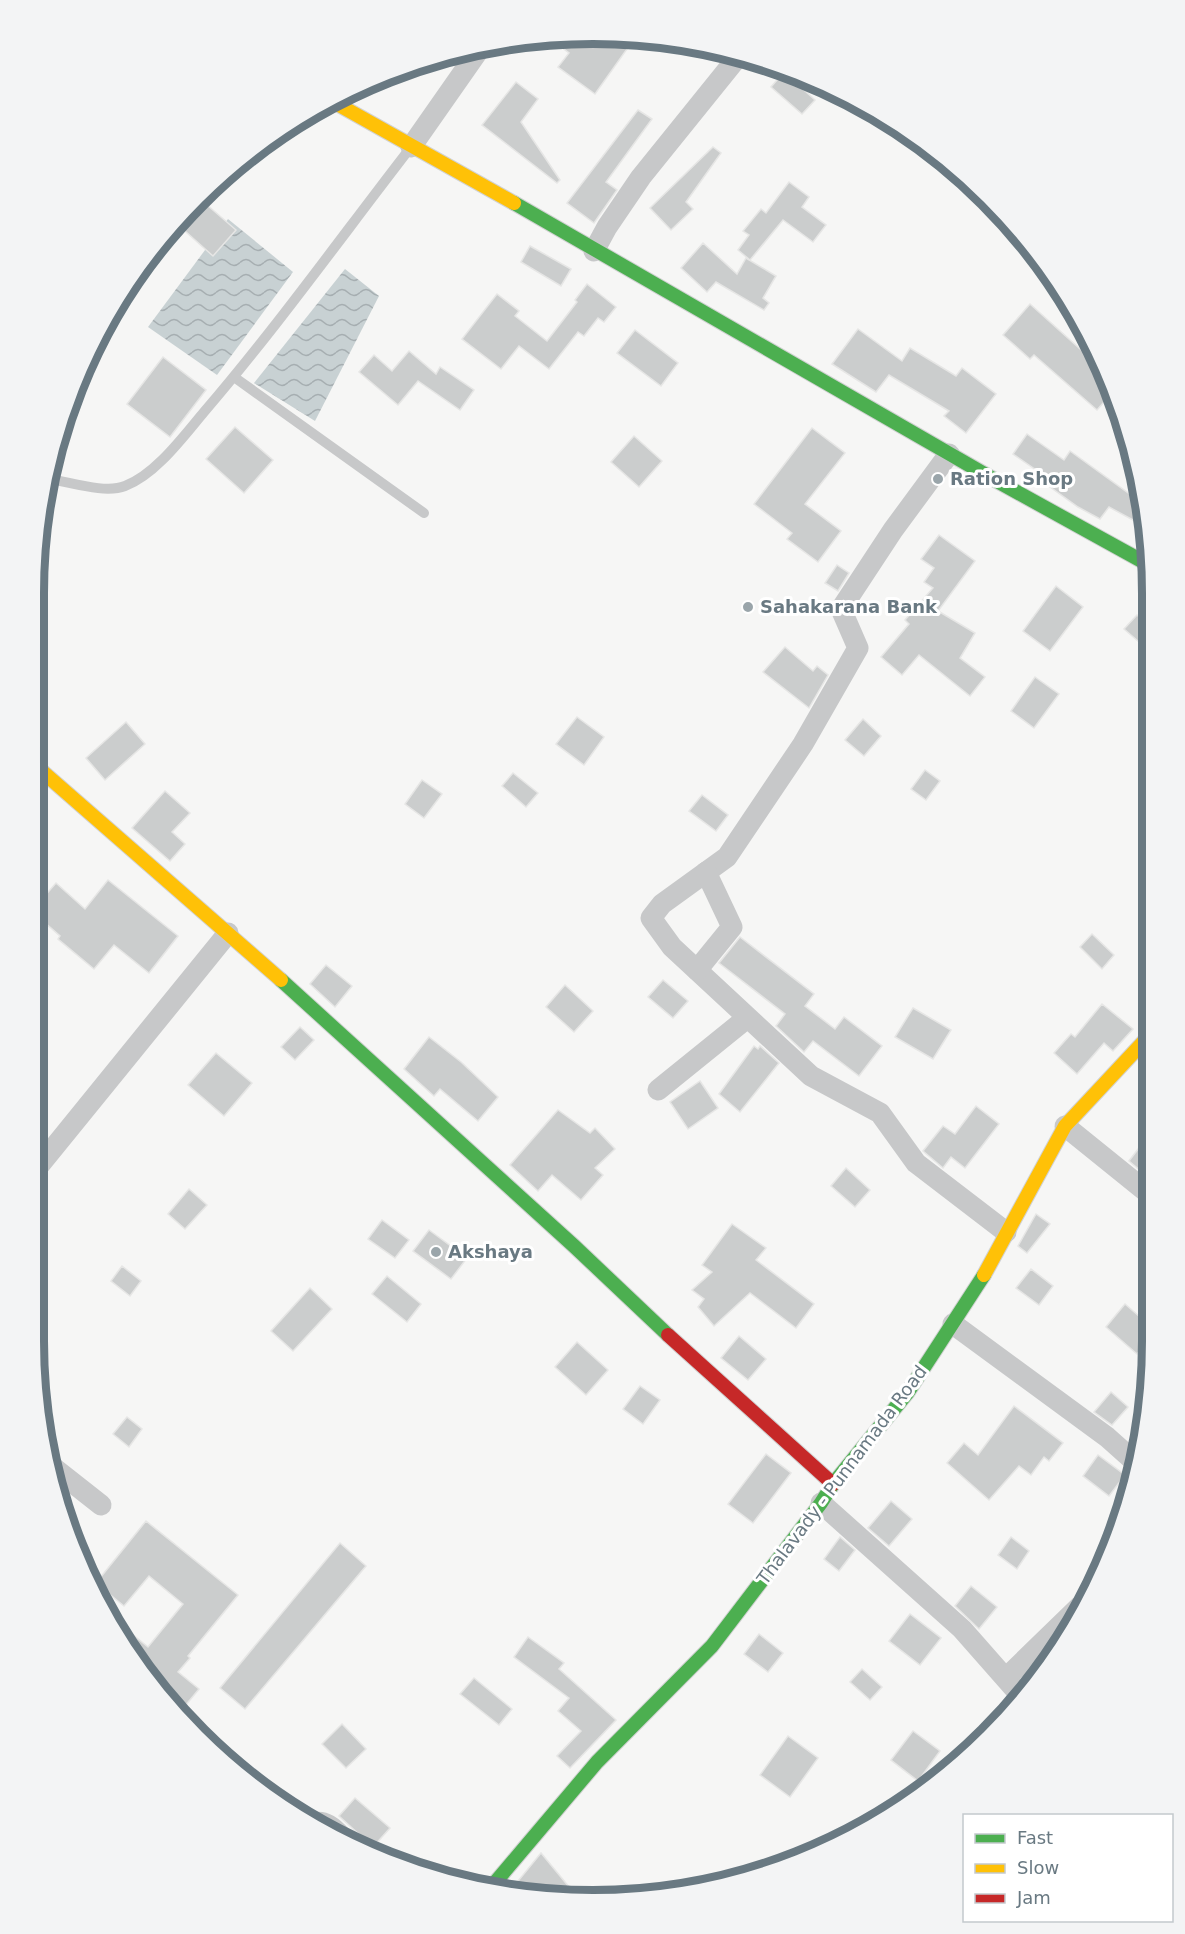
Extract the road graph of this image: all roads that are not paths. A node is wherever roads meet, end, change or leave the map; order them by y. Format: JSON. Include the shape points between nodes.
{"nodes":[{"id":1,"x":474,"y":56,"type":"edge"},
{"id":2,"x":734,"y":62,"type":"edge"},
{"id":3,"x":340,"y":106,"type":"edge"},
{"id":4,"x":411,"y":147,"type":"junction"},
{"id":5,"x":594,"y":251,"type":"junction"},
{"id":6,"x":234,"y":377,"type":"junction"},
{"id":7,"x":949,"y":454,"type":"junction"},
{"id":8,"x":55,"y":480,"type":"edge"},
{"id":9,"x":424,"y":513,"type":"dead end"},
{"id":10,"x":1140,"y":560,"type":"edge"},
{"id":11,"x":44,"y":773,"type":"edge"},
{"id":12,"x":706,"y":872,"type":"junction"},
{"id":13,"x":228,"y":933,"type":"junction"},
{"id":14,"x":697,"y":970,"type":"junction"},
{"id":15,"x":747,"y":1018,"type":"junction"},
{"id":16,"x":1142,"y":1044,"type":"edge"},
{"id":17,"x":658,"y":1090,"type":"dead end"},
{"id":18,"x":1065,"y":1126,"type":"junction"},
{"id":19,"x":44,"y":1160,"type":"edge"},
{"id":20,"x":1142,"y":1188,"type":"edge"},
{"id":21,"x":1006,"y":1232,"type":"junction"},
{"id":22,"x":953,"y":1324,"type":"junction"},
{"id":23,"x":1129,"y":1457,"type":"edge"},
{"id":24,"x":59,"y":1472,"type":"edge"},
{"id":25,"x":833,"y":1484,"type":"junction"},
{"id":26,"x":821,"y":1503,"type":"junction"},
{"id":27,"x":101,"y":1505,"type":"dead end"},
{"id":28,"x":1065,"y":1620,"type":"edge"},
{"id":29,"x":1006,"y":1678,"type":"junction"},
{"id":30,"x":1016,"y":1690,"type":"edge"},
{"id":31,"x":496,"y":1882,"type":"edge"}],
"edges":[{"from":1,"to":4,"type":"street"},
{"from":2,"to":5,"type":"street","via":[[641,177]]},
{"from":3,"to":4,"type":"street"},
{"from":4,"to":5,"type":"street"},
{"from":4,"to":6,"type":"lane"},
{"from":5,"to":7,"type":"street"},
{"from":6,"to":8,"type":"lane","via":[[173,448],[139,480],[122,487],[99,488]]},
{"from":6,"to":9,"type":"lane"},
{"from":7,"to":10,"type":"street"},
{"from":7,"to":12,"type":"street","via":[[841,609],[858,648],[802,744],[727,857]]},
{"from":11,"to":13,"type":"street"},
{"from":12,"to":14,"type":"street","via":[[732,927]]},
{"from":12,"to":14,"type":"street","via":[[663,904],[651,918],[672,947]]},
{"from":13,"to":19,"type":"street"},
{"from":13,"to":25,"type":"street"},
{"from":14,"to":15,"type":"street"},
{"from":15,"to":17,"type":"street"},
{"from":15,"to":21,"type":"street","via":[[811,1076],[880,1113],[916,1163]]},
{"from":16,"to":18,"type":"street","name":"Thalavady - Punnamada Road"},
{"from":18,"to":20,"type":"street"},
{"from":18,"to":21,"type":"street","name":"Thalavady - Punnamada Road"},
{"from":21,"to":22,"type":"street","name":"Thalavady - Punnamada Road"},
{"from":22,"to":23,"type":"street"},
{"from":22,"to":25,"type":"street","name":"Thalavady - Punnamada Road","via":[[908,1392]]},
{"from":24,"to":27,"type":"street"},
{"from":25,"to":26,"type":"street","name":"Thalavady - Punnamada Road"},
{"from":26,"to":29,"type":"street","via":[[962,1629]]},
{"from":26,"to":31,"type":"street","name":"Thalavady - Punnamada Road","via":[[712,1646],[597,1762]]},
{"from":28,"to":29,"type":"street"},
{"from":29,"to":30,"type":"street"}]}
